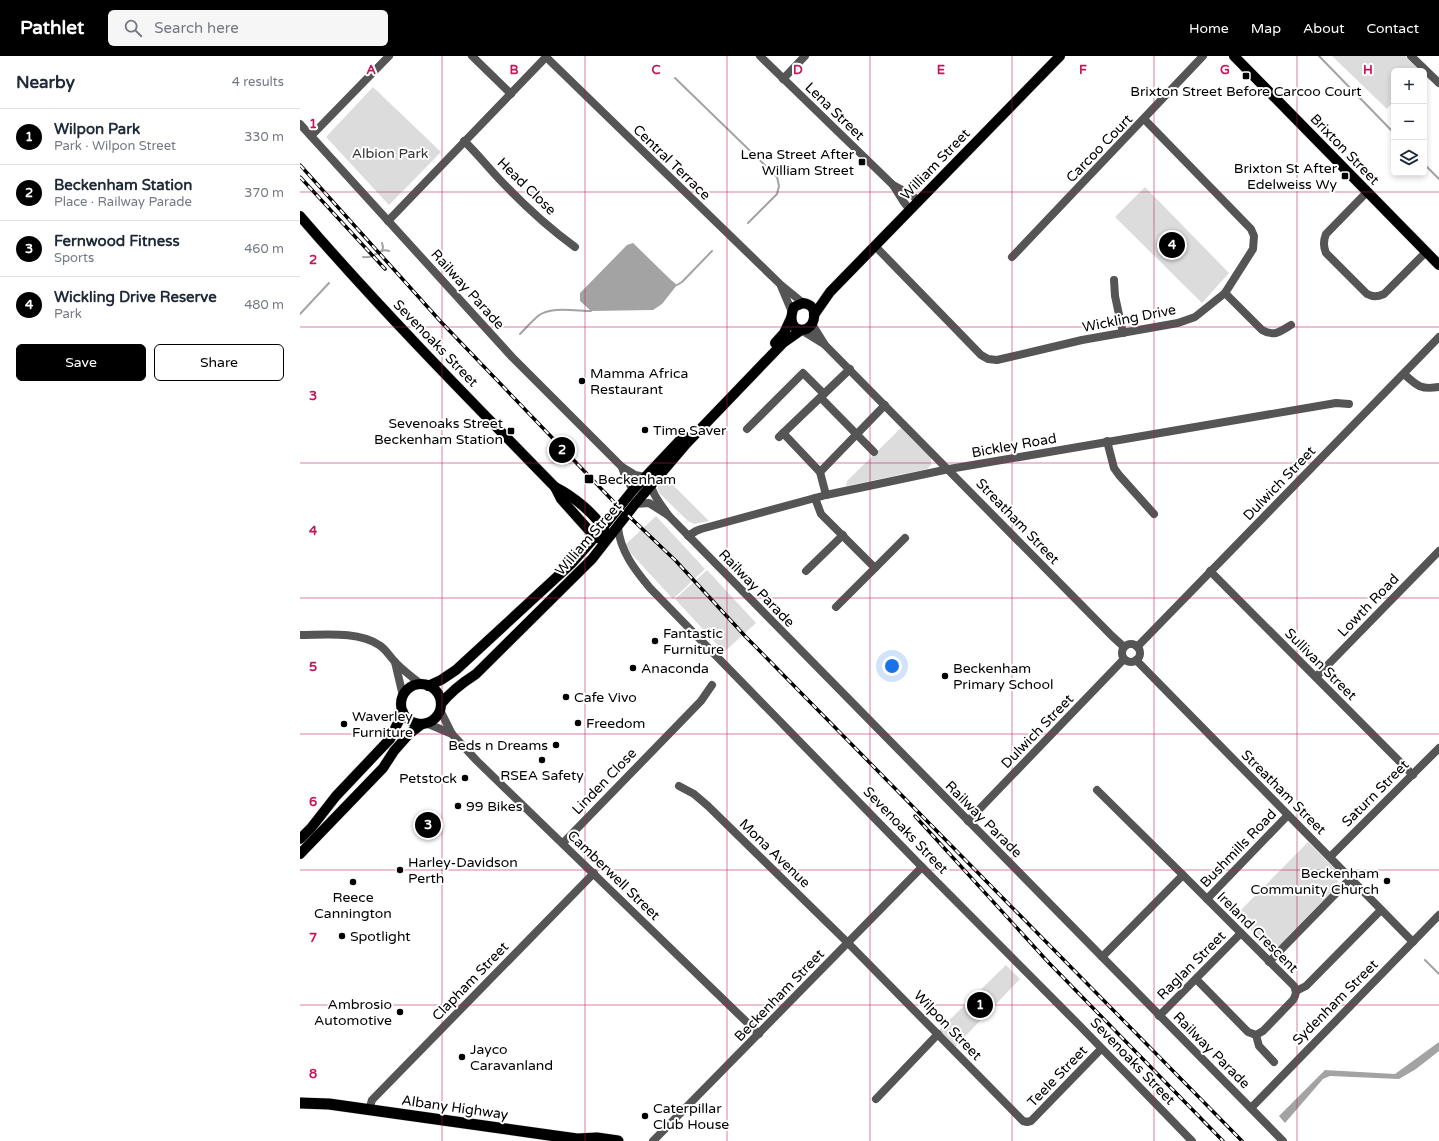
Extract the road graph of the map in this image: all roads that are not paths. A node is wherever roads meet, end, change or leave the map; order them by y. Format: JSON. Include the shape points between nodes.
{"nodes":[{"id":1,"x":389,"y":56,"type":"edge"},
{"id":2,"x":472,"y":56,"type":"edge"},
{"id":3,"x":547,"y":56,"type":"edge"},
{"id":4,"x":760,"y":56,"type":"edge"},
{"id":5,"x":805,"y":56,"type":"edge"},
{"id":6,"x":1060,"y":56,"type":"edge"},
{"id":7,"x":1203,"y":56,"type":"edge"},
{"id":8,"x":1234,"y":56,"type":"edge"},
{"id":9,"x":1411,"y":56,"type":"edge"},
{"id":10,"x":783,"y":79,"type":"junction"},
{"id":11,"x":1439,"y":83,"type":"edge"},
{"id":12,"x":511,"y":94,"type":"junction"},
{"id":13,"x":1144,"y":119,"type":"junction"},
{"id":14,"x":300,"y":124,"type":"edge"},
{"id":15,"x":311,"y":136,"type":"junction"},
{"id":16,"x":464,"y":141,"type":"junction"},
{"id":17,"x":892,"y":185,"type":"junction"},
{"id":18,"x":1367,"y":192,"type":"junction"},
{"id":19,"x":919,"y":201,"type":"junction"},
{"id":20,"x":910,"y":210,"type":"junction"},
{"id":21,"x":300,"y":216,"type":"edge"},
{"id":22,"x":388,"y":221,"type":"junction"},
{"id":23,"x":875,"y":246,"type":"junction"},
{"id":24,"x":575,"y":248,"type":"dead end"},
{"id":25,"x":1426,"y":252,"type":"junction"},
{"id":26,"x":1012,"y":257,"type":"dead end"},
{"id":27,"x":1438,"y":264,"type":"edge"},
{"id":28,"x":1114,"y":280,"type":"dead end"},
{"id":29,"x":781,"y":285,"type":"junction"},
{"id":30,"x":830,"y":292,"type":"junction"},
{"id":31,"x":1225,"y":293,"type":"junction"},
{"id":32,"x":805,"y":303,"type":"junction"},
{"id":33,"x":792,"y":315,"type":"junction"},
{"id":34,"x":813,"y":319,"type":"junction"},
{"id":35,"x":1291,"y":325,"type":"dead end"},
{"id":36,"x":801,"y":331,"type":"junction"},
{"id":37,"x":1123,"y":333,"type":"junction"},
{"id":38,"x":1439,"y":337,"type":"edge"},
{"id":39,"x":825,"y":345,"type":"junction"},
{"id":40,"x":850,"y":369,"type":"junction"},
{"id":41,"x":1404,"y":374,"type":"junction"},
{"id":42,"x":1439,"y":387,"type":"edge"},
{"id":43,"x":823,"y":396,"type":"junction"},
{"id":44,"x":1349,"y":404,"type":"dead end"},
{"id":45,"x":885,"y":405,"type":"junction"},
{"id":46,"x":747,"y":429,"type":"dead end"},
{"id":47,"x":857,"y":435,"type":"junction"},
{"id":48,"x":1107,"y":441,"type":"junction"},
{"id":49,"x":874,"y":452,"type":"dead end"},
{"id":50,"x":622,"y":467,"type":"junction"},
{"id":51,"x":949,"y":470,"type":"junction"},
{"id":52,"x":820,"y":472,"type":"junction"},
{"id":53,"x":648,"y":481,"type":"junction"},
{"id":54,"x":555,"y":487,"type":"junction"},
{"id":55,"x":633,"y":490,"type":"junction"},
{"id":56,"x":826,"y":495,"type":"junction"},
{"id":57,"x":815,"y":498,"type":"junction"},
{"id":58,"x":635,"y":504,"type":"junction"},
{"id":59,"x":1154,"y":514,"type":"dead end"},
{"id":60,"x":668,"y":515,"type":"junction"},
{"id":61,"x":603,"y":527,"type":"junction"},
{"id":62,"x":618,"y":527,"type":"junction"},
{"id":63,"x":843,"y":535,"type":"junction"},
{"id":64,"x":688,"y":536,"type":"junction"},
{"id":65,"x":595,"y":537,"type":"junction"},
{"id":66,"x":905,"y":538,"type":"dead end"},
{"id":67,"x":608,"y":540,"type":"junction"},
{"id":68,"x":1439,"y":551,"type":"edge"},
{"id":69,"x":876,"y":568,"type":"junction"},
{"id":70,"x":806,"y":571,"type":"dead end"},
{"id":71,"x":1210,"y":571,"type":"junction"},
{"id":72,"x":836,"y":607,"type":"dead end"},
{"id":73,"x":300,"y":635,"type":"edge"},
{"id":74,"x":1124,"y":647,"type":"junction"},
{"id":75,"x":1137,"y":647,"type":"junction"},
{"id":76,"x":1124,"y":659,"type":"junction"},
{"id":77,"x":1136,"y":660,"type":"junction"},
{"id":78,"x":394,"y":662,"type":"junction"},
{"id":79,"x":1316,"y":677,"type":"junction"},
{"id":80,"x":425,"y":685,"type":"junction"},
{"id":81,"x":712,"y":685,"type":"dead end"},
{"id":82,"x":403,"y":696,"type":"junction"},
{"id":83,"x":440,"y":707,"type":"junction"},
{"id":84,"x":403,"y":712,"type":"junction"},
{"id":85,"x":424,"y":724,"type":"junction"},
{"id":86,"x":452,"y":734,"type":"junction"},
{"id":87,"x":1439,"y":748,"type":"edge"},
{"id":88,"x":1413,"y":775,"type":"junction"},
{"id":89,"x":679,"y":786,"type":"dead end"},
{"id":90,"x":1097,"y":790,"type":"dead end"},
{"id":91,"x":1288,"y":815,"type":"junction"},
{"id":92,"x":968,"y":821,"type":"junction"},
{"id":93,"x":300,"y":839,"type":"edge"},
{"id":94,"x":563,"y":843,"type":"junction"},
{"id":95,"x":300,"y":854,"type":"edge"},
{"id":96,"x":1330,"y":857,"type":"junction"},
{"id":97,"x":922,"y":867,"type":"junction"},
{"id":98,"x":594,"y":873,"type":"junction"},
{"id":99,"x":1183,"y":875,"type":"junction"},
{"id":100,"x":1351,"y":878,"type":"junction"},
{"id":101,"x":1207,"y":899,"type":"junction"},
{"id":102,"x":1382,"y":910,"type":"junction"},
{"id":103,"x":1439,"y":915,"type":"edge"},
{"id":104,"x":1241,"y":933,"type":"junction"},
{"id":105,"x":1413,"y":942,"type":"junction"},
{"id":106,"x":848,"y":943,"type":"junction"},
{"id":107,"x":1102,"y":958,"type":"junction"},
{"id":108,"x":1269,"y":962,"type":"junction"},
{"id":109,"x":1196,"y":979,"type":"junction"},
{"id":110,"x":1296,"y":991,"type":"junction"},
{"id":111,"x":1159,"y":1016,"type":"junction"},
{"id":112,"x":759,"y":1034,"type":"junction"},
{"id":113,"x":938,"y":1034,"type":"junction"},
{"id":114,"x":1256,"y":1035,"type":"junction"},
{"id":115,"x":1101,"y":1049,"type":"junction"},
{"id":116,"x":1274,"y":1062,"type":"dead end"},
{"id":117,"x":300,"y":1096,"type":"edge"},
{"id":118,"x":876,"y":1098,"type":"dead end"},
{"id":119,"x":300,"y":1103,"type":"edge"},
{"id":120,"x":329,"y":1104,"type":"junction"},
{"id":121,"x":1251,"y":1108,"type":"junction"},
{"id":122,"x":369,"y":1110,"type":"junction"},
{"id":123,"x":1031,"y":1121,"type":"joint"},
{"id":124,"x":580,"y":1140,"type":"edge"},
{"id":125,"x":618,"y":1141,"type":"edge"},
{"id":126,"x":653,"y":1141,"type":"edge"},
{"id":127,"x":1192,"y":1141,"type":"edge"},
{"id":128,"x":1283,"y":1141,"type":"edge"}],
"edges":[{"from":1,"to":15,"type":"street"},
{"from":2,"to":12,"type":"street"},
{"from":3,"to":12,"type":"street"},
{"from":3,"to":29,"type":"street","name":"Central Terrace"},
{"from":4,"to":10,"type":"street","name":"Lena Street"},
{"from":5,"to":10,"type":"street"},
{"from":6,"to":19,"type":"main road","name":"William Street"},
{"from":7,"to":13,"type":"street","name":"Carcoo Court"},
{"from":8,"to":18,"type":"main road","name":"Brixton Street"},
{"from":9,"to":11,"type":"street"},
{"from":10,"to":17,"type":"street","name":"Lena Street"},
{"from":12,"to":16,"type":"street"},
{"from":13,"to":26,"type":"street","name":"Carcoo Court"},
{"from":13,"to":31,"type":"street","name":"Wickling Drive","via":[[1251,229],[1254,236],[1253,248]]},
{"from":14,"to":15,"type":"street","name":"Railway Parade"},
{"from":15,"to":22,"type":"street","name":"Railway Parade"},
{"from":16,"to":22,"type":"street"},
{"from":16,"to":24,"type":"street","name":"Head Close","via":[[503,184]]},
{"from":17,"to":19,"type":"street","name":"Lena Street"},
{"from":17,"to":20,"type":"street","name":"Lena Street"},
{"from":18,"to":25,"type":"main road","name":"Brixton Street"},
{"from":18,"to":25,"type":"street","via":[[1326,234],[1323,240],[1326,254],[1366,294],[1378,297]]},
{"from":19,"to":20,"type":"main road","name":"William Street"},
{"from":20,"to":23,"type":"main road","name":"William Street"},
{"from":21,"to":54,"type":"main road","name":"Sevenoaks Street","via":[[389,315]]},
{"from":22,"to":50,"type":"street","name":"Railway Parade","via":[[512,357]]},
{"from":23,"to":30,"type":"main road","name":"William Street"},
{"from":23,"to":37,"type":"street","name":"Wickling Drive","via":[[988,359],[997,360]]},
{"from":25,"to":27,"type":"main road","name":"Brixton Street"},
{"from":28,"to":37,"type":"street","via":[[1114,296]]},
{"from":29,"to":32,"type":"street","name":"Central Terrace"},
{"from":29,"to":33,"type":"street","name":"Central Terrace"},
{"from":30,"to":32,"type":"main road","name":"William Street"},
{"from":30,"to":34,"type":"main road","name":"William Street"},
{"from":31,"to":35,"type":"street","via":[[1268,334],[1280,332]]},
{"from":31,"to":37,"type":"street","name":"Wickling Drive","via":[[1196,317],[1178,324]]},
{"from":32,"to":33,"type":"main road","name":"William Street","via":[[794,308]]},
{"from":32,"to":34,"type":"main road","via":[[812,307]]},
{"from":33,"to":36,"type":"main road","via":[[793,326]]},
{"from":33,"to":53,"type":"main road","name":"William Street","via":[[780,339]]},
{"from":34,"to":36,"type":"main road","name":"William Street","via":[[807,329]]},
{"from":34,"to":39,"type":"street","name":"Streatham Street"},
{"from":36,"to":39,"type":"street","name":"Streatham Street"},
{"from":36,"to":53,"type":"main road","name":"William Street","via":[[783,344]]},
{"from":38,"to":41,"type":"street","name":"Dulwich Street"},
{"from":39,"to":40,"type":"street","name":"Streatham Street"},
{"from":40,"to":43,"type":"street"},
{"from":40,"to":45,"type":"street","name":"Streatham Street"},
{"from":41,"to":42,"type":"street","via":[[1417,386],[1427,389]]},
{"from":41,"to":71,"type":"street","name":"Dulwich Street"},
{"from":43,"to":46,"type":"street","via":[[803,373]]},
{"from":43,"to":47,"type":"street"},
{"from":43,"to":52,"type":"street","via":[[781,435]]},
{"from":44,"to":48,"type":"street","name":"Bickley Road","via":[[1336,403]]},
{"from":45,"to":47,"type":"street"},
{"from":45,"to":51,"type":"street","name":"Streatham Street"},
{"from":47,"to":49,"type":"street"},
{"from":47,"to":52,"type":"street"},
{"from":48,"to":51,"type":"street","name":"Bickley Road"},
{"from":48,"to":59,"type":"street","via":[[1114,468]]},
{"from":50,"to":53,"type":"street","name":"Railway Parade"},
{"from":50,"to":55,"type":"street","name":"Railway Parade","via":[[624,476]]},
{"from":51,"to":56,"type":"street","name":"Bickley Road"},
{"from":51,"to":74,"type":"street","name":"Streatham Street"},
{"from":52,"to":56,"type":"street"},
{"from":53,"to":55,"type":"main road","name":"William Street"},
{"from":53,"to":58,"type":"main road","name":"William Street"},
{"from":53,"to":60,"type":"street","name":"Railway Parade","via":[[655,497]]},
{"from":54,"to":61,"type":"main road","name":"Sevenoaks Street","via":[[568,494]]},
{"from":54,"to":65,"type":"main road","name":"Sevenoaks Street","via":[[561,499]]},
{"from":55,"to":61,"type":"main road","name":"William Street"},
{"from":56,"to":57,"type":"street","name":"Bickley Road"},
{"from":57,"to":63,"type":"street","via":[[821,514]]},
{"from":57,"to":64,"type":"street","name":"Bickley Road","via":[[696,531]]},
{"from":58,"to":60,"type":"street","name":"Railway Parade","via":[[649,503]]},
{"from":58,"to":62,"type":"main road","name":"William Street"},
{"from":60,"to":64,"type":"street","name":"Railway Parade"},
{"from":61,"to":65,"type":"main road","name":"William Street"},
{"from":61,"to":67,"type":"main road","name":"Sevenoaks Street"},
{"from":62,"to":67,"type":"main road","name":"William Street"},
{"from":62,"to":97,"type":"street","name":"Sevenoaks Street","via":[[633,568],[650,588]]},
{"from":63,"to":69,"type":"street"},
{"from":63,"to":70,"type":"street"},
{"from":64,"to":92,"type":"street","name":"Railway Parade"},
{"from":65,"to":67,"type":"main road","name":"Sevenoaks Street"},
{"from":65,"to":80,"type":"main road","name":"William Street","via":[[572,563],[456,670],[441,680]]},
{"from":66,"to":69,"type":"street"},
{"from":67,"to":83,"type":"main road","name":"William Street","via":[[581,571],[476,674],[448,695]]},
{"from":68,"to":79,"type":"street","name":"Lowth Road"},
{"from":69,"to":72,"type":"street"},
{"from":71,"to":75,"type":"street","name":"Dulwich Street"},
{"from":71,"to":79,"type":"street","name":"Sullivan Street"},
{"from":73,"to":78,"type":"street","via":[[367,638],[389,653]]},
{"from":74,"to":75,"type":"street","via":[[1132,644]]},
{"from":74,"to":76,"type":"street"},
{"from":75,"to":77,"type":"street","via":[[1140,653]]},
{"from":76,"to":77,"type":"street","via":[[1129,662]]},
{"from":76,"to":92,"type":"street","name":"Dulwich Street"},
{"from":77,"to":91,"type":"street","name":"Streatham Street"},
{"from":78,"to":80,"type":"street"},
{"from":78,"to":82,"type":"street"},
{"from":79,"to":88,"type":"street","name":"Sullivan Street"},
{"from":80,"to":82,"type":"main road","via":[[410,688]]},
{"from":80,"to":83,"type":"main road","via":[[438,694]]},
{"from":81,"to":94,"type":"street","name":"Linden Close","via":[[701,701]]},
{"from":82,"to":84,"type":"main road"},
{"from":83,"to":85,"type":"main road","via":[[433,720]]},
{"from":83,"to":86,"type":"street","name":"Camberwell Street"},
{"from":84,"to":85,"type":"main road","via":[[410,721]]},
{"from":84,"to":93,"type":"main road","via":[[390,739],[336,796]]},
{"from":85,"to":86,"type":"street","name":"Camberwell Street"},
{"from":85,"to":95,"type":"main road","via":[[409,734],[383,768]]},
{"from":86,"to":94,"type":"street","name":"Camberwell Street"},
{"from":87,"to":88,"type":"street","name":"Saturn Street"},
{"from":88,"to":96,"type":"street","name":"Saturn Street"},
{"from":89,"to":106,"type":"street","name":"Mona Avenue","via":[[708,806]]},
{"from":90,"to":99,"type":"street","name":"Ireland Crescent"},
{"from":91,"to":96,"type":"street","name":"Streatham Street"},
{"from":91,"to":101,"type":"street","name":"Bushmills Road"},
{"from":92,"to":107,"type":"street","name":"Railway Parade"},
{"from":94,"to":98,"type":"street","name":"Camberwell Street"},
{"from":96,"to":100,"type":"street","name":"Streatham Street"},
{"from":97,"to":106,"type":"street","name":"Beckenham Street"},
{"from":97,"to":115,"type":"street","name":"Sevenoaks Street"},
{"from":98,"to":112,"type":"street","name":"Camberwell Street"},
{"from":98,"to":122,"type":"street","name":"Clapham Street","via":[[372,1100]]},
{"from":99,"to":101,"type":"street","name":"Ireland Crescent"},
{"from":99,"to":107,"type":"street"},
{"from":100,"to":102,"type":"street","name":"Streatham Street"},
{"from":100,"to":108,"type":"street"},
{"from":101,"to":104,"type":"street","name":"Ireland Crescent"},
{"from":102,"to":105,"type":"street","name":"Streatham Street"},
{"from":102,"to":110,"type":"street","via":[[1306,986]]},
{"from":103,"to":105,"type":"street","name":"Sydenham Street"},
{"from":104,"to":108,"type":"street","name":"Ireland Crescent"},
{"from":104,"to":109,"type":"street","name":"Raglan Street"},
{"from":105,"to":121,"type":"street","name":"Sydenham Street"},
{"from":106,"to":112,"type":"street","name":"Beckenham Street"},
{"from":106,"to":113,"type":"street","name":"Wilpon Street"},
{"from":107,"to":111,"type":"street","name":"Railway Parade"},
{"from":108,"to":110,"type":"street","name":"Ireland Crescent"},
{"from":109,"to":111,"type":"street","name":"Raglan Street"},
{"from":109,"to":114,"type":"street","via":[[1248,1032]]},
{"from":110,"to":114,"type":"street","name":"Ireland Crescent","via":[[1293,1000]]},
{"from":111,"to":121,"type":"street","name":"Railway Parade"},
{"from":112,"to":126,"type":"street","name":"Beckenham Street"},
{"from":113,"to":118,"type":"street"},
{"from":113,"to":123,"type":"street","name":"Wilpon Street","via":[[1023,1121]]},
{"from":114,"to":116,"type":"street","via":[[1259,1046]]},
{"from":115,"to":123,"type":"street","name":"Teele Street"},
{"from":115,"to":127,"type":"street","name":"Sevenoaks Street"},
{"from":117,"to":120,"type":"highway","name":"Albany Highway"},
{"from":119,"to":120,"type":"highway","name":"Albany Highway"},
{"from":120,"to":122,"type":"highway","name":"Albany Highway"},
{"from":121,"to":128,"type":"street","name":"Railway Parade"},
{"from":122,"to":124,"type":"highway","name":"Albany Highway"},
{"from":124,"to":125,"type":"highway","name":"Albany Highway","via":[[597,1138]]}]}
